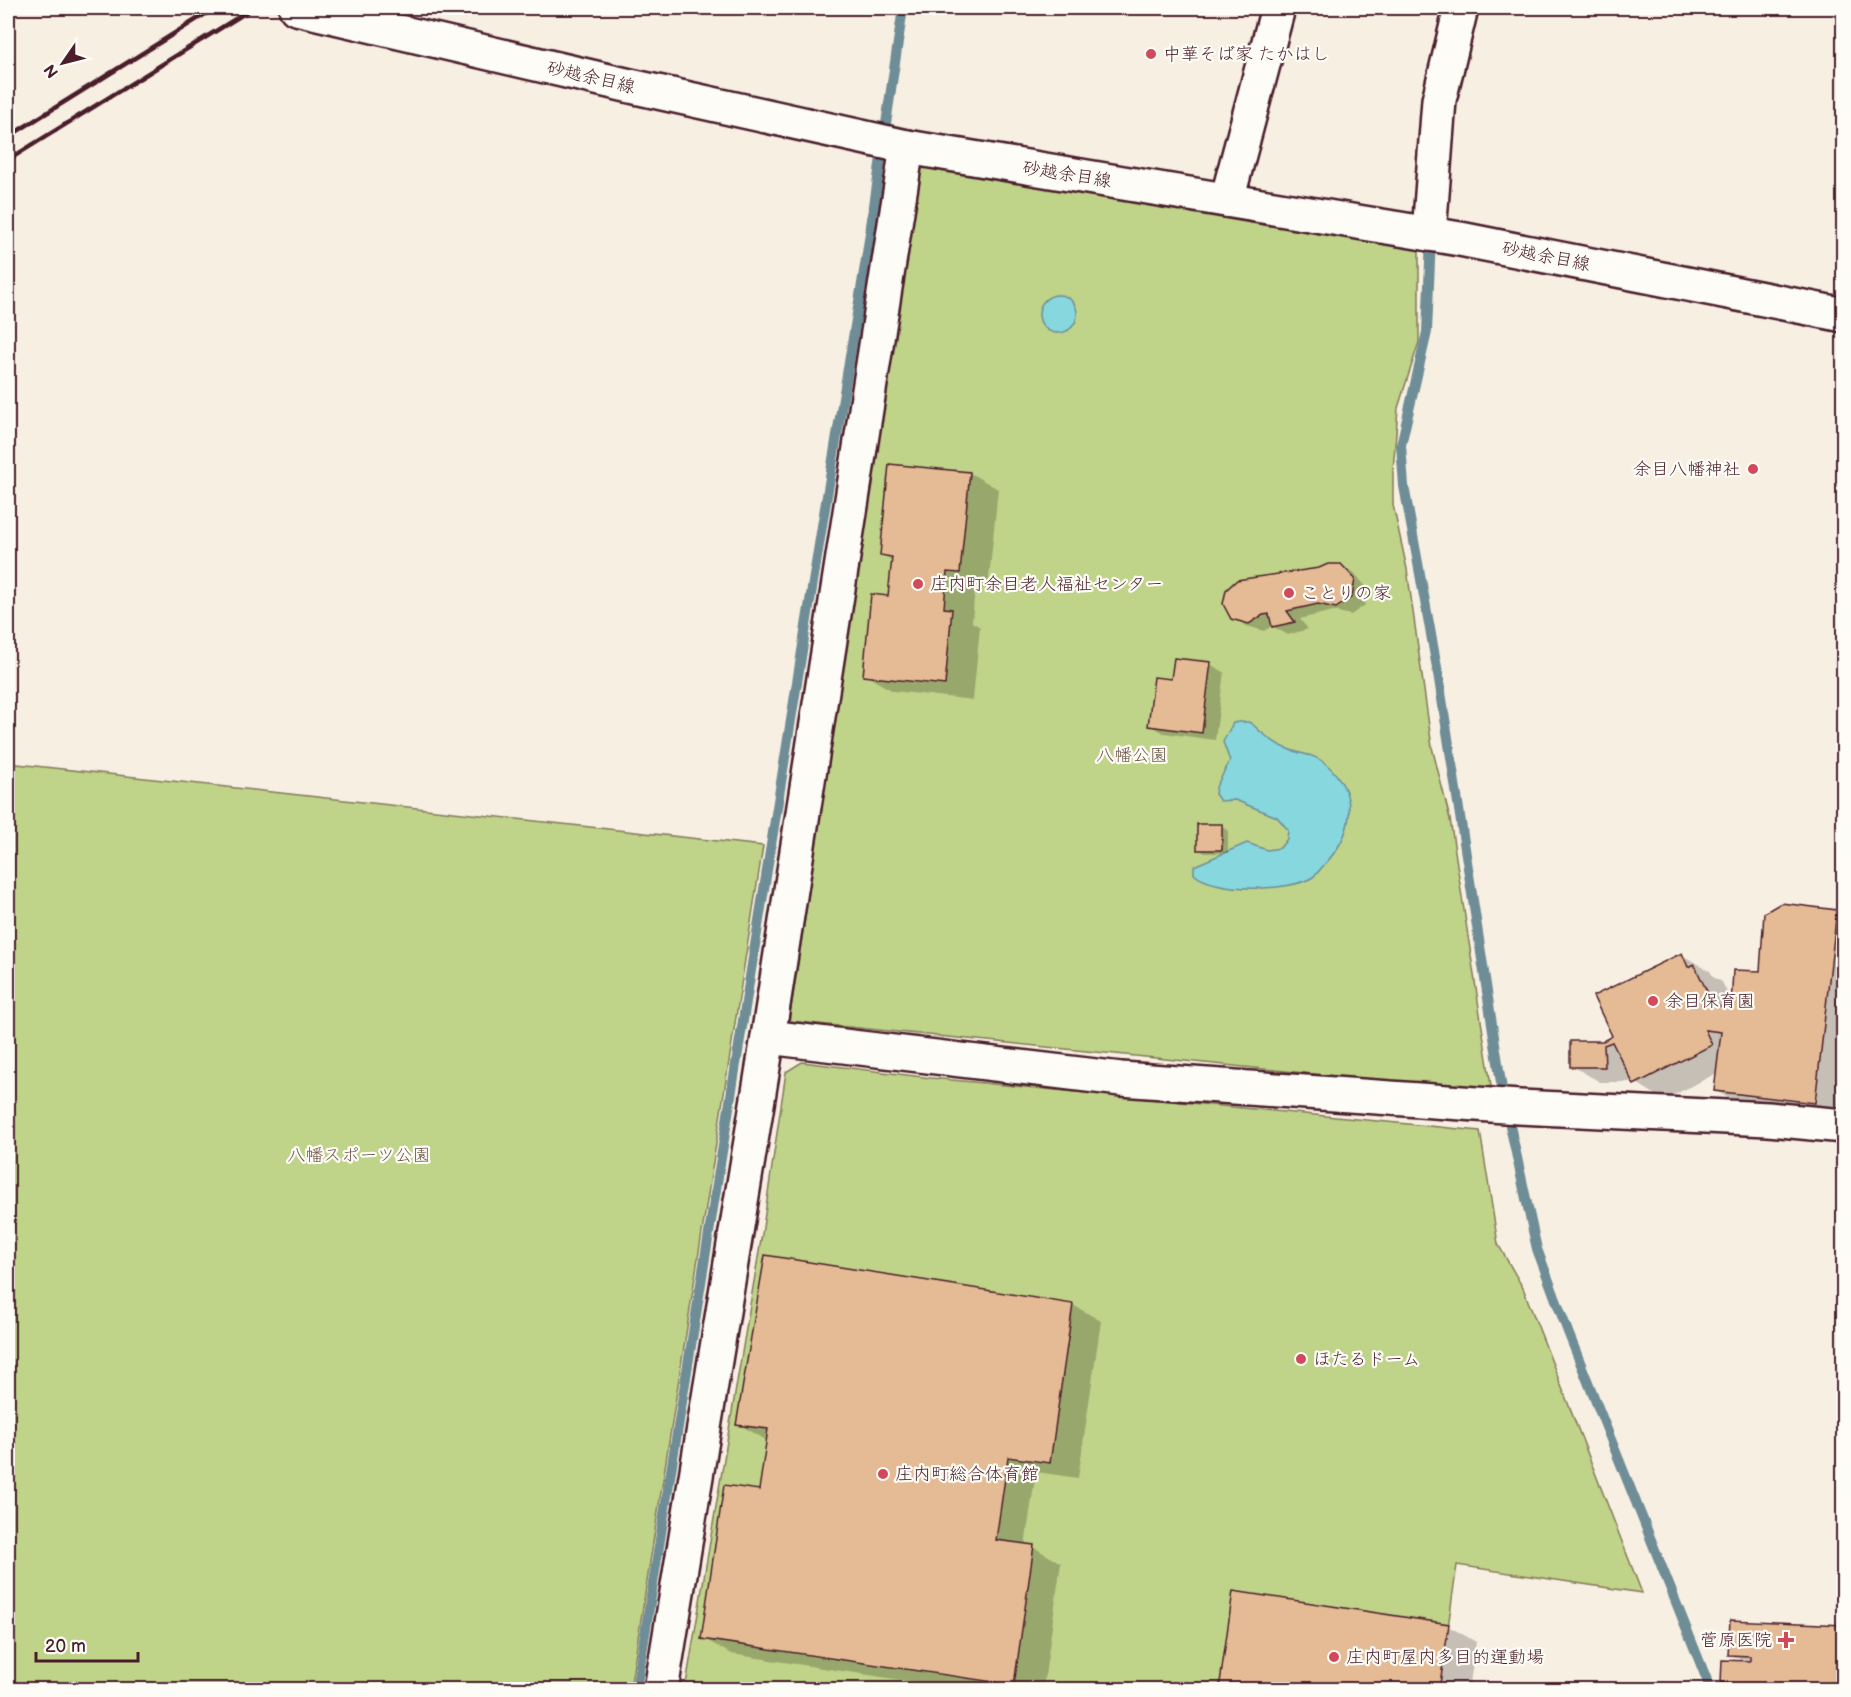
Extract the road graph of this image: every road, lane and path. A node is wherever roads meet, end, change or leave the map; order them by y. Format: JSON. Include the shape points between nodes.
{"nodes":[{"id":1,"x":297,"y":8,"type":"edge"},
{"id":2,"x":1278,"y":8,"type":"edge"},
{"id":3,"x":1461,"y":8,"type":"edge"},
{"id":4,"x":907,"y":147,"type":"junction"},
{"id":5,"x":1227,"y":200,"type":"junction"},
{"id":6,"x":1429,"y":234,"type":"junction"},
{"id":7,"x":1844,"y":315,"type":"edge"},
{"id":8,"x":768,"y":1037,"type":"junction"},
{"id":9,"x":1844,"y":1126,"type":"edge"},
{"id":10,"x":661,"y":1689,"type":"edge"}],
"edges":[{"from":1,"to":4,"type":"street","name":"砂越余目線"},
{"from":2,"to":5,"type":"street"},
{"from":3,"to":6,"type":"street","via":[[1439,100]]},
{"from":4,"to":5,"type":"street","name":"砂越余目線"},
{"from":4,"to":8,"type":"street"},
{"from":5,"to":6,"type":"street","name":"砂越余目線"},
{"from":6,"to":7,"type":"street","name":"砂越余目線"},
{"from":8,"to":9,"type":"street","via":[[1121,1080]]},
{"from":8,"to":10,"type":"street"}]}
